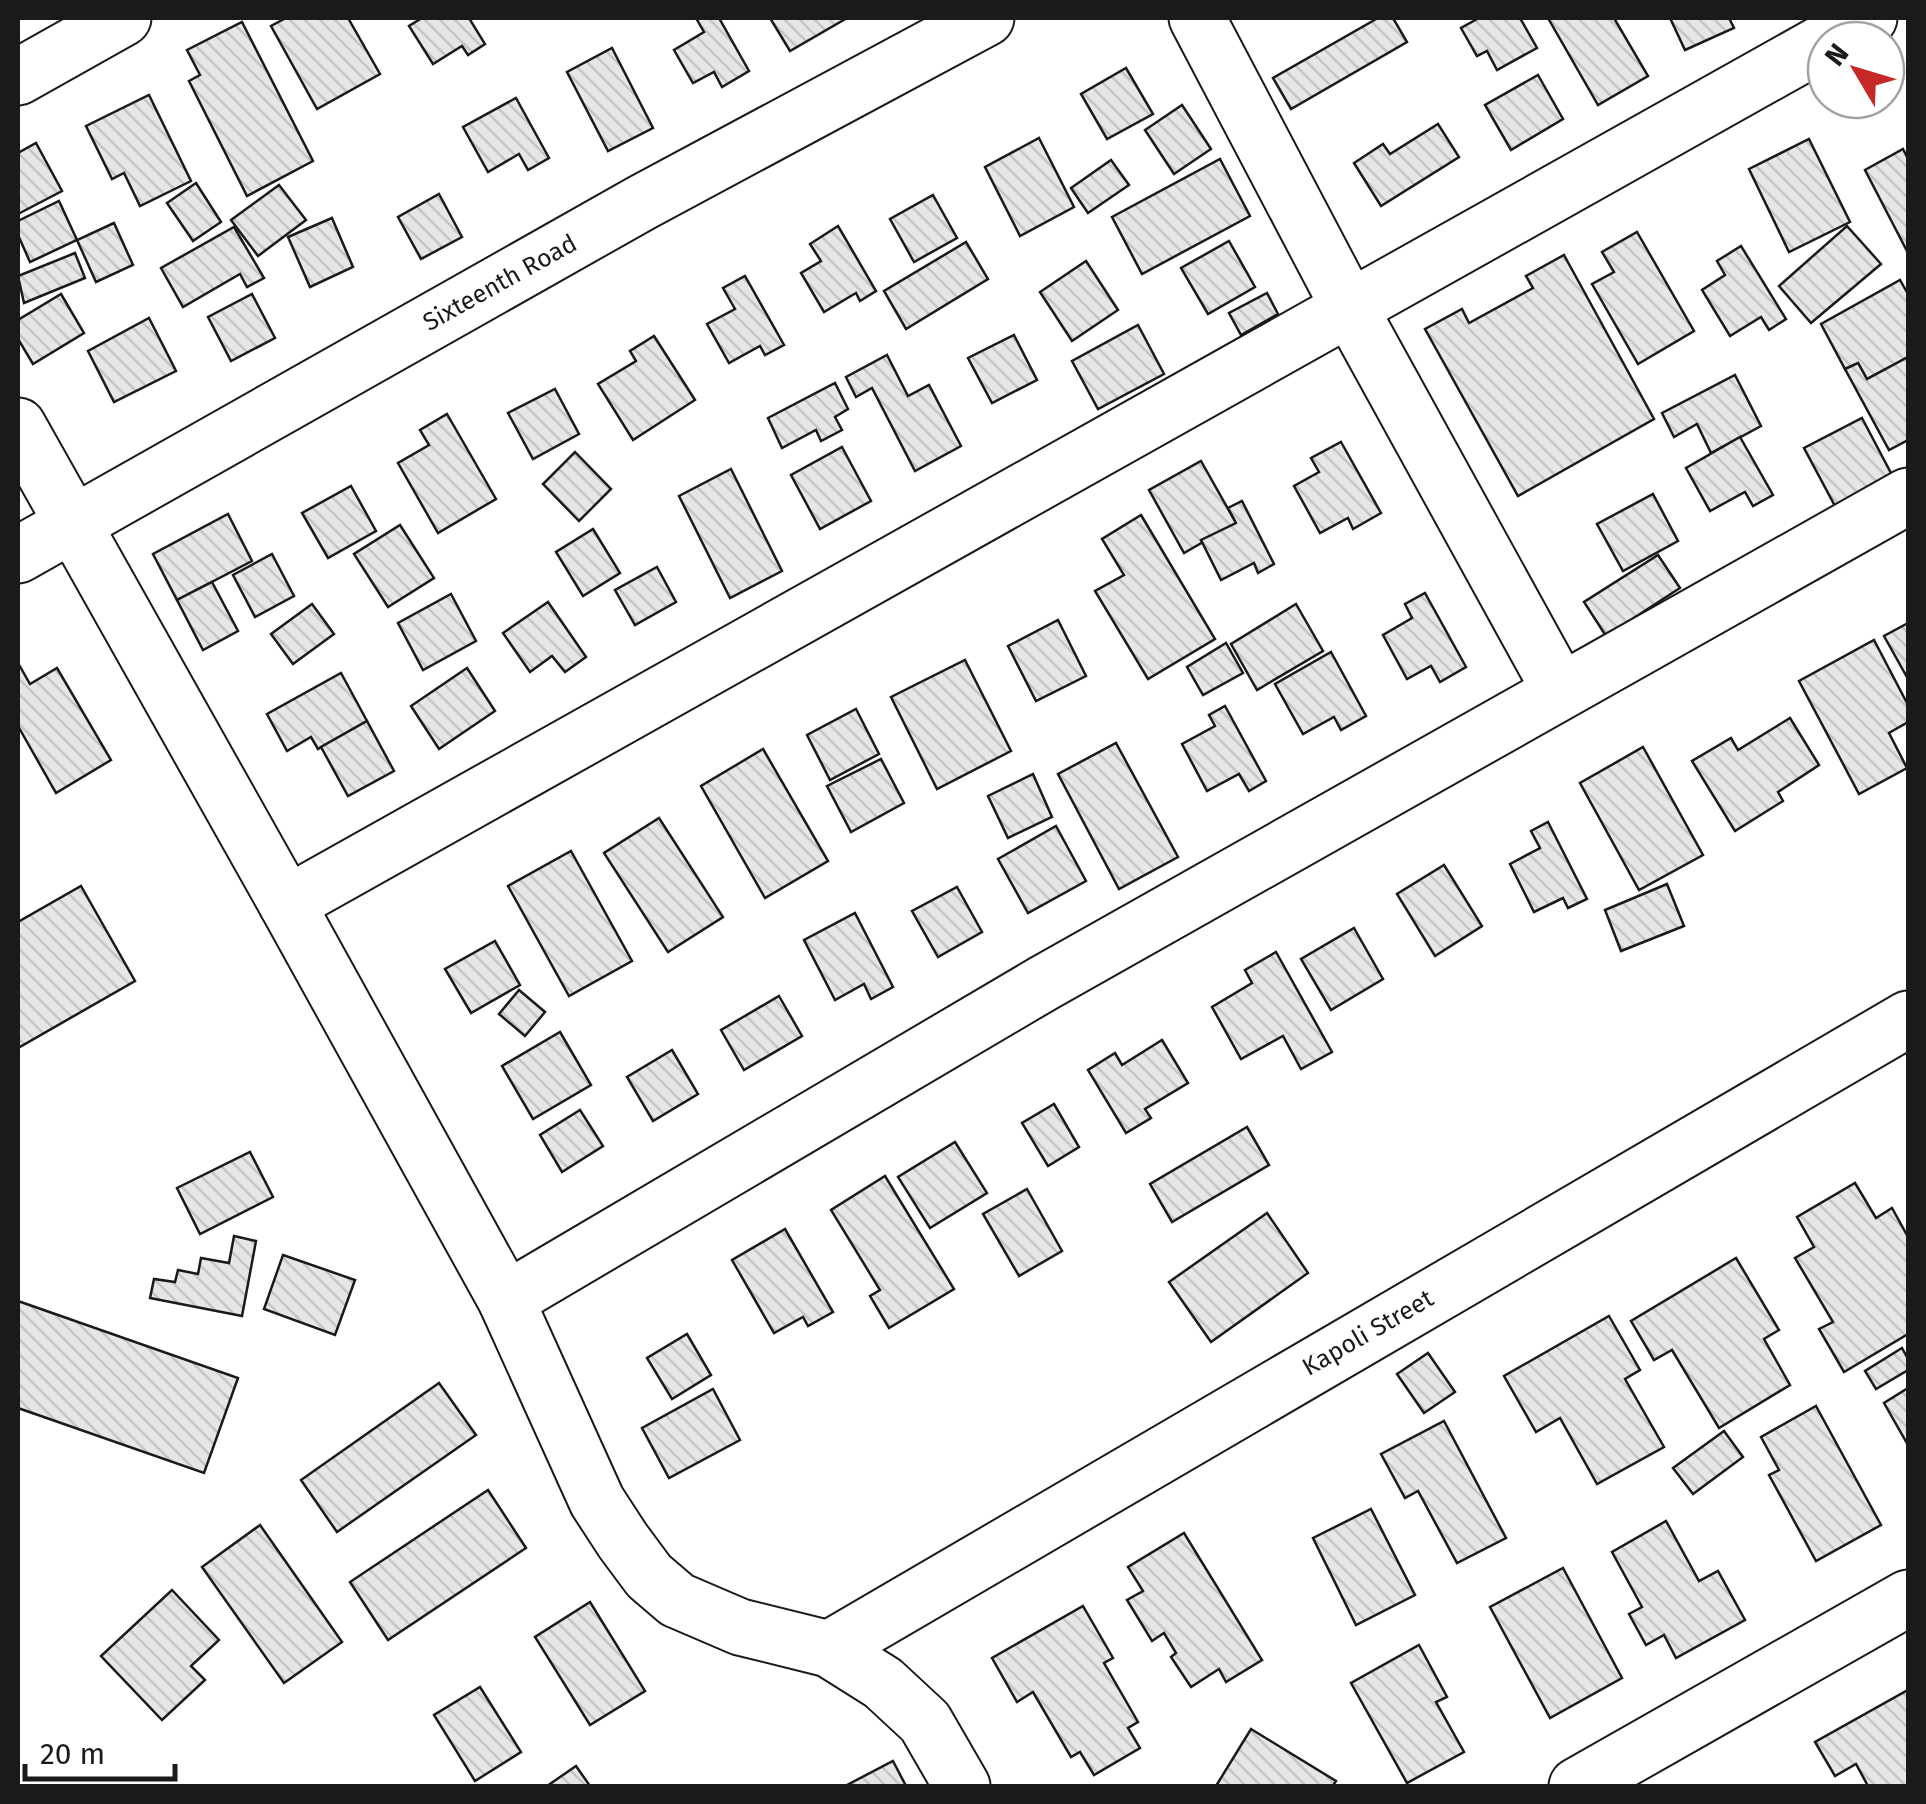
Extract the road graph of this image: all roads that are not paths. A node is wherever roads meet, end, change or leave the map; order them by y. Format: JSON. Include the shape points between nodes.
{"nodes":[{"id":1,"x":122,"y":18,"type":"edge"},
{"id":2,"x":986,"y":18,"type":"edge"},
{"id":3,"x":1197,"y":18,"type":"edge"},
{"id":4,"x":1806,"y":53,"type":"edge"},
{"id":5,"x":18,"y":77,"type":"edge"},
{"id":6,"x":1349,"y":307,"type":"junction"},
{"id":7,"x":18,"y":426,"type":"edge"},
{"id":8,"x":1908,"y":496,"type":"edge"},
{"id":9,"x":70,"y":524,"type":"junction"},
{"id":10,"x":18,"y":555,"type":"edge"},
{"id":11,"x":1560,"y":690,"type":"junction"},
{"id":12,"x":287,"y":904,"type":"junction"},
{"id":13,"x":1908,"y":1020,"type":"edge"},
{"id":14,"x":506,"y":1300,"type":"junction"},
{"id":15,"x":1908,"y":1598,"type":"edge"},
{"id":16,"x":829,"y":1649,"type":"junction"},
{"id":17,"x":1643,"y":1771,"type":"edge"},
{"id":18,"x":962,"y":1786,"type":"edge"},
{"id":19,"x":1577,"y":1786,"type":"edge"}],
"edges":[{"from":1,"to":5,"type":"street"},
{"from":2,"to":9,"type":"street","name":"Sixteenth Road"},
{"from":3,"to":6,"type":"street"},
{"from":4,"to":6,"type":"street"},
{"from":6,"to":11,"type":"street"},
{"from":6,"to":12,"type":"street"},
{"from":7,"to":9,"type":"street"},
{"from":8,"to":11,"type":"street"},
{"from":9,"to":10,"type":"street","name":"Sixteenth Road"},
{"from":9,"to":12,"type":"street"},
{"from":11,"to":14,"type":"street","via":[[1044,982]]},
{"from":12,"to":14,"type":"street"},
{"from":13,"to":16,"type":"street","name":"Kapoli Street"},
{"from":14,"to":16,"type":"street","via":[[596,1501],[649,1576],[677,1600],[740,1627]]},
{"from":15,"to":17,"type":"street"},
{"from":16,"to":18,"type":"street","via":[[926,1722]]},
{"from":17,"to":19,"type":"street"}]}
